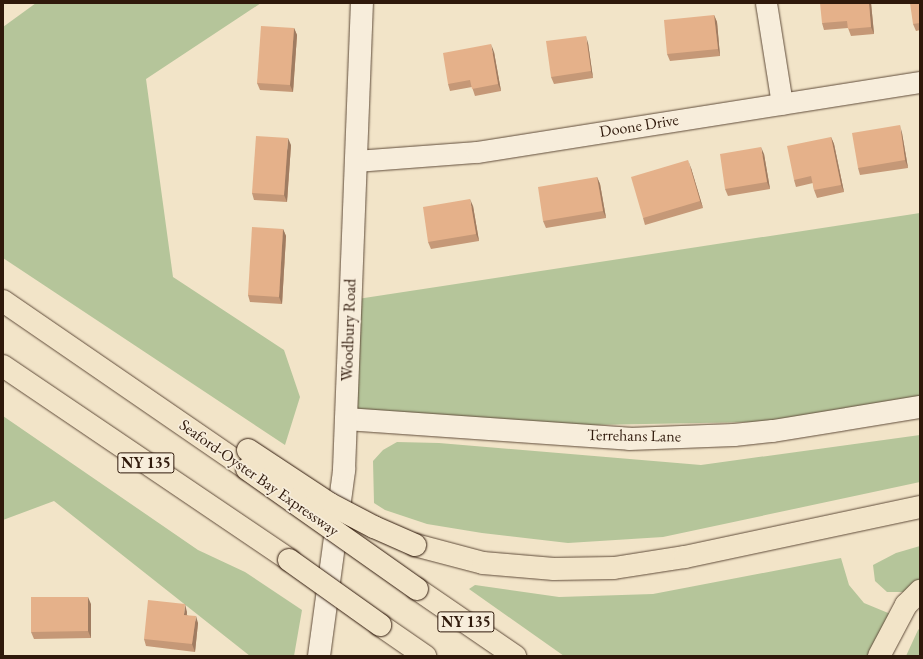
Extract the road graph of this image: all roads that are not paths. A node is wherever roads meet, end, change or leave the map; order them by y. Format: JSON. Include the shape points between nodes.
{"nodes":[{"id":1,"x":362,"y":3,"type":"edge"},
{"id":2,"x":766,"y":3,"type":"edge"},
{"id":3,"x":920,"y":82,"type":"edge"},
{"id":4,"x":782,"y":104,"type":"junction"},
{"id":5,"x":356,"y":161,"type":"junction"},
{"id":6,"x":3,"y":301,"type":"edge"},
{"id":7,"x":3,"y":366,"type":"edge"},
{"id":8,"x":920,"y":407,"type":"edge"},
{"id":9,"x":346,"y":420,"type":"junction"},
{"id":10,"x":248,"y":460,"type":"junction"},
{"id":11,"x":920,"y":507,"type":"edge"},
{"id":12,"x":920,"y":591,"type":"edge"},
{"id":13,"x":380,"y":625,"type":"junction"},
{"id":14,"x":319,"y":656,"type":"edge"},
{"id":15,"x":406,"y":656,"type":"edge"},
{"id":16,"x":425,"y":656,"type":"edge"},
{"id":17,"x":515,"y":656,"type":"edge"},
{"id":18,"x":879,"y":656,"type":"edge"}],
"edges":[{"from":1,"to":5,"type":"main road","name":"Woodbury Road"},
{"from":2,"to":4,"type":"street"},
{"from":3,"to":4,"type":"street","name":"Doone Drive"},
{"from":4,"to":5,"type":"street","name":"Doone Drive","via":[[477,152]]},
{"from":5,"to":9,"type":"main road","name":"Woodbury Road"},
{"from":6,"to":10,"type":"highway"},
{"from":7,"to":13,"type":"highway","number":"NY 135","bridge":true,"via":[[289,560]]},
{"from":8,"to":9,"type":"main road","name":"Terrehans Lane","via":[[773,431],[734,435],[629,438]]},
{"from":9,"to":14,"type":"main road","name":"Woodbury Road","via":[[344,470]]},
{"from":10,"to":11,"type":"highway","bridge":true,"via":[[374,527],[415,545],[483,563],[554,570],[614,568],[685,557]]},
{"from":10,"to":17,"type":"highway","name":"Seaford-Oyster Bay Expressway","number":"NY 135","bridge":true,"via":[[417,589]]},
{"from":12,"to":18,"type":"highway","via":[[906,605]]},
{"from":13,"to":15,"type":"highway"},
{"from":13,"to":16,"type":"highway","number":"NY 135"}]}
